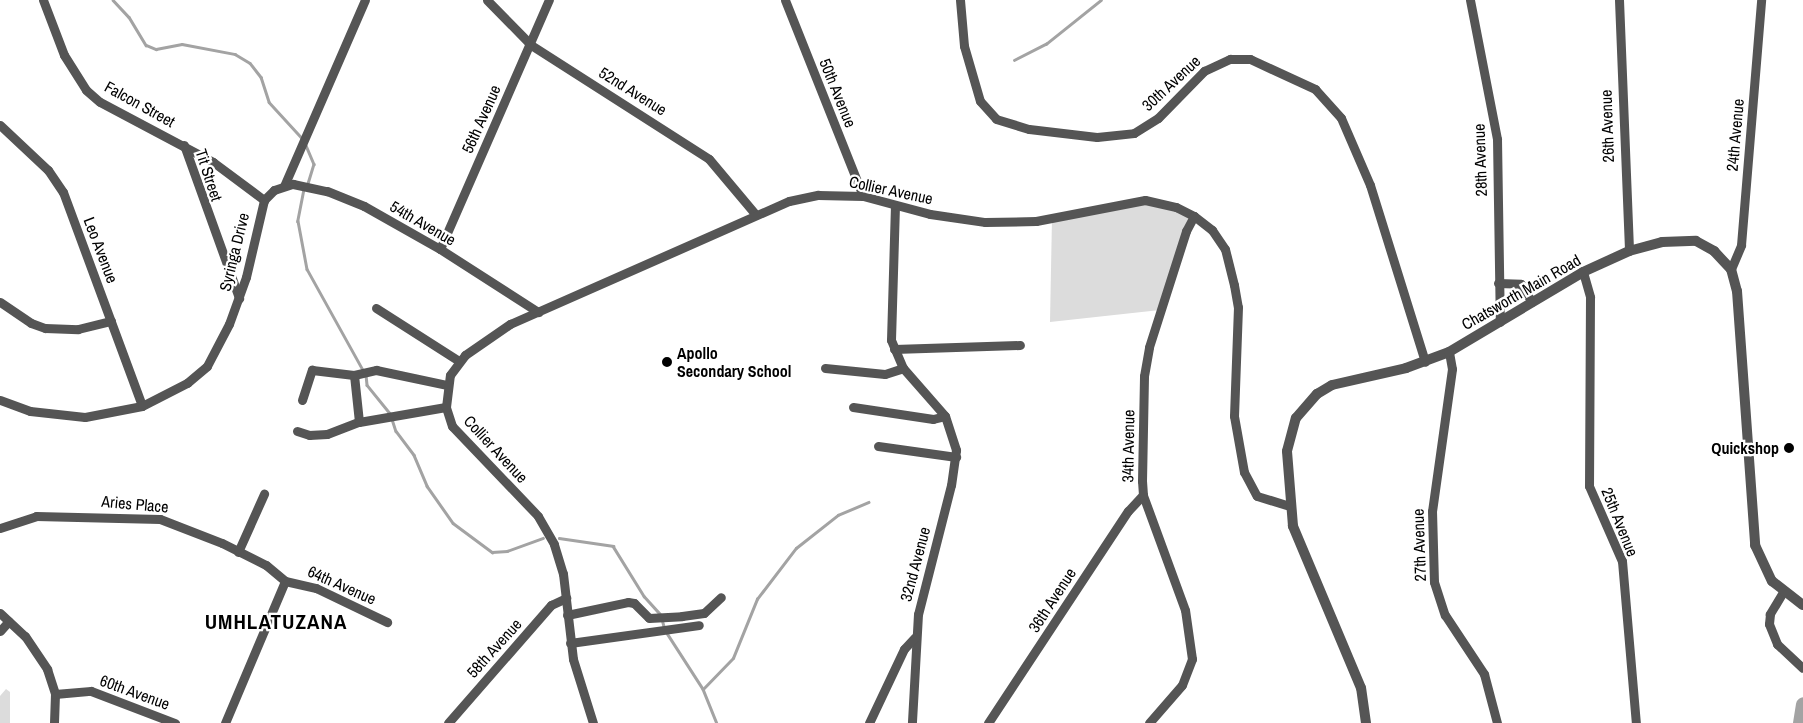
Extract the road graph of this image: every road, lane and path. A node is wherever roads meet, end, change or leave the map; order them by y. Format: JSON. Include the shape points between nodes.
{"nodes":[{"id":1,"x":43,"y":0,"type":"edge"},
{"id":2,"x":365,"y":0,"type":"edge"},
{"id":3,"x":486,"y":0,"type":"edge"},
{"id":4,"x":549,"y":0,"type":"edge"},
{"id":5,"x":785,"y":0,"type":"edge"},
{"id":6,"x":960,"y":0,"type":"edge"},
{"id":7,"x":1470,"y":0,"type":"edge"},
{"id":8,"x":1619,"y":0,"type":"edge"},
{"id":9,"x":1761,"y":0,"type":"edge"},
{"id":10,"x":531,"y":45,"type":"junction"},
{"id":11,"x":0,"y":125,"type":"edge"},
{"id":12,"x":184,"y":145,"type":"junction"},
{"id":13,"x":284,"y":186,"type":"junction"},
{"id":14,"x":863,"y":196,"type":"junction"},
{"id":15,"x":264,"y":200,"type":"junction"},
{"id":16,"x":895,"y":205,"type":"junction"},
{"id":17,"x":756,"y":216,"type":"junction"},
{"id":18,"x":1194,"y":216,"type":"junction"},
{"id":19,"x":440,"y":249,"type":"junction"},
{"id":20,"x":1629,"y":251,"type":"junction"},
{"id":21,"x":1731,"y":269,"type":"junction"},
{"id":22,"x":1583,"y":272,"type":"junction"},
{"id":23,"x":1498,"y":283,"type":"junction"},
{"id":24,"x":239,"y":298,"type":"junction"},
{"id":25,"x":0,"y":302,"type":"edge"},
{"id":26,"x":1532,"y":302,"type":"junction"},
{"id":27,"x":376,"y":308,"type":"dead end"},
{"id":28,"x":538,"y":312,"type":"junction"},
{"id":29,"x":111,"y":321,"type":"junction"},
{"id":30,"x":1500,"y":322,"type":"junction"},
{"id":31,"x":1020,"y":345,"type":"dead end"},
{"id":32,"x":894,"y":348,"type":"junction"},
{"id":33,"x":1449,"y":352,"type":"junction"},
{"id":34,"x":459,"y":361,"type":"junction"},
{"id":35,"x":1426,"y":362,"type":"junction"},
{"id":36,"x":825,"y":368,"type":"dead end"},
{"id":37,"x":903,"y":368,"type":"junction"},
{"id":38,"x":354,"y":375,"type":"junction"},
{"id":39,"x":447,"y":385,"type":"junction"},
{"id":40,"x":0,"y":400,"type":"edge"},
{"id":41,"x":302,"y":400,"type":"dead end"},
{"id":42,"x":142,"y":406,"type":"junction"},
{"id":43,"x":446,"y":407,"type":"junction"},
{"id":44,"x":853,"y":407,"type":"dead end"},
{"id":45,"x":945,"y":416,"type":"junction"},
{"id":46,"x":359,"y":422,"type":"junction"},
{"id":47,"x":297,"y":431,"type":"dead end"},
{"id":48,"x":878,"y":446,"type":"dead end"},
{"id":49,"x":956,"y":457,"type":"junction"},
{"id":50,"x":264,"y":494,"type":"dead end"},
{"id":51,"x":1143,"y":495,"type":"junction"},
{"id":52,"x":1289,"y":506,"type":"junction"},
{"id":53,"x":0,"y":528,"type":"edge"},
{"id":54,"x":238,"y":552,"type":"junction"},
{"id":55,"x":285,"y":581,"type":"junction"},
{"id":56,"x":1783,"y":592,"type":"junction"},
{"id":57,"x":721,"y":597,"type":"dead end"},
{"id":58,"x":566,"y":598,"type":"junction"},
{"id":59,"x":1803,"y":605,"type":"edge"},
{"id":60,"x":0,"y":612,"type":"edge"},
{"id":61,"x":567,"y":614,"type":"junction"},
{"id":62,"x":9,"y":621,"type":"junction"},
{"id":63,"x":387,"y":622,"type":"dead end"},
{"id":64,"x":699,"y":625,"type":"dead end"},
{"id":65,"x":0,"y":631,"type":"edge"},
{"id":66,"x":915,"y":637,"type":"junction"},
{"id":67,"x":570,"y":643,"type":"junction"},
{"id":68,"x":1800,"y":666,"type":"edge"},
{"id":69,"x":55,"y":694,"type":"junction"},
{"id":70,"x":54,"y":723,"type":"edge"},
{"id":71,"x":175,"y":723,"type":"edge"},
{"id":72,"x":225,"y":723,"type":"edge"},
{"id":73,"x":448,"y":723,"type":"edge"},
{"id":74,"x":593,"y":723,"type":"edge"},
{"id":75,"x":869,"y":723,"type":"edge"},
{"id":76,"x":912,"y":723,"type":"edge"},
{"id":77,"x":988,"y":723,"type":"edge"},
{"id":78,"x":1149,"y":723,"type":"edge"},
{"id":79,"x":1366,"y":723,"type":"edge"},
{"id":80,"x":1497,"y":723,"type":"edge"},
{"id":81,"x":1636,"y":723,"type":"edge"}],
"edges":[{"from":1,"to":12,"type":"street","name":"Falcon Street","via":[[64,55],[86,90],[100,102]]},
{"from":2,"to":13,"type":"street","name":"Syringa Drive"},
{"from":3,"to":10,"type":"street","name":"52nd Avenue"},
{"from":4,"to":10,"type":"street","name":"56th Avenue"},
{"from":5,"to":14,"type":"street","name":"50th Avenue"},
{"from":6,"to":35,"type":"street","name":"30th Avenue","via":[[964,46],[980,101],[996,119],[1029,129],[1097,137],[1134,133],[1158,118],[1204,71],[1230,59],[1250,59],[1315,89],[1341,118],[1370,185]]},
{"from":7,"to":23,"type":"street","name":"28th Avenue","via":[[1497,139]]},
{"from":8,"to":20,"type":"street","name":"26th Avenue"},
{"from":9,"to":21,"type":"street","name":"24th Avenue","via":[[1741,245]]},
{"from":10,"to":17,"type":"street","name":"52nd Avenue","via":[[699,151],[718,167]]},
{"from":10,"to":19,"type":"street","name":"56th Avenue"},
{"from":11,"to":29,"type":"street","name":"Leo Avenue","via":[[56,179]]},
{"from":12,"to":15,"type":"street","name":"Falcon Street"},
{"from":12,"to":24,"type":"street","name":"Tit Street","via":[[187,162]]},
{"from":13,"to":15,"type":"street","name":"Syringa Drive"},
{"from":13,"to":19,"type":"street","name":"54th Avenue","via":[[315,188],[364,206]]},
{"from":14,"to":16,"type":"street","name":"Collier Avenue"},
{"from":14,"to":17,"type":"street","name":"Collier Avenue","via":[[803,197]]},
{"from":15,"to":24,"type":"street","name":"Syringa Drive"},
{"from":16,"to":18,"type":"street","name":"Collier Avenue","via":[[930,214],[1002,223],[1052,219],[1145,200],[1176,207]]},
{"from":16,"to":32,"type":"street","name":"32nd Avenue","via":[[890,330]]},
{"from":17,"to":28,"type":"street","name":"Collier Avenue"},
{"from":18,"to":51,"type":"street","name":"34th Avenue","via":[[1186,231],[1149,347],[1144,376]]},
{"from":18,"to":52,"type":"street","name":"Collier Avenue","via":[[1212,230],[1225,249],[1234,284],[1238,307],[1234,416],[1244,472],[1257,496]]},
{"from":19,"to":28,"type":"street","name":"54th Avenue"},
{"from":20,"to":21,"type":"street","name":"Chatsworth Main Road","via":[[1686,239],[1714,251]]},
{"from":20,"to":22,"type":"street","name":"Chatsworth Main Road"},
{"from":21,"to":56,"type":"street","name":"Chatsworth Main Road","via":[[1737,291],[1752,531],[1764,568]]},
{"from":22,"to":26,"type":"street","name":"Chatsworth Main Road"},
{"from":22,"to":81,"type":"street","name":"25th Avenue","via":[[1590,296],[1589,486],[1622,561]]},
{"from":23,"to":26,"type":"street","via":[[1521,284]]},
{"from":23,"to":30,"type":"street","name":"28th Avenue"},
{"from":24,"to":42,"type":"street","name":"Syringa Drive","via":[[220,345],[207,366],[171,393]]},
{"from":25,"to":29,"type":"street","via":[[31,323],[45,328],[78,329]]},
{"from":26,"to":30,"type":"street","name":"Chatsworth Main Road"},
{"from":27,"to":34,"type":"street"},
{"from":28,"to":34,"type":"street","name":"Collier Avenue","via":[[496,333]]},
{"from":29,"to":42,"type":"street","name":"Leo Avenue"},
{"from":30,"to":33,"type":"street","name":"Chatsworth Main Road"},
{"from":31,"to":32,"type":"street"},
{"from":32,"to":37,"type":"street","name":"32nd Avenue"},
{"from":33,"to":35,"type":"street","name":"Chatsworth Main Road"},
{"from":33,"to":80,"type":"street","name":"27th Avenue","via":[[1452,369],[1432,511],[1434,582],[1445,615],[1484,674]]},
{"from":34,"to":39,"type":"street","name":"Collier Avenue"},
{"from":35,"to":52,"type":"street","name":"Chatsworth Main Road","via":[[1341,381],[1306,404],[1296,418],[1289,439]]},
{"from":36,"to":37,"type":"street","via":[[885,374]]},
{"from":37,"to":45,"type":"street","name":"32nd Avenue"},
{"from":38,"to":39,"type":"street","via":[[376,370]]},
{"from":38,"to":41,"type":"street","via":[[312,370]]},
{"from":38,"to":46,"type":"street"},
{"from":39,"to":43,"type":"street","name":"Collier Avenue"},
{"from":40,"to":42,"type":"street","name":"Syringa Drive","via":[[30,411],[72,417]]},
{"from":43,"to":46,"type":"street"},
{"from":43,"to":58,"type":"street","name":"Collier Avenue","via":[[452,426],[462,440],[544,524],[559,558]]},
{"from":44,"to":45,"type":"street","via":[[933,419]]},
{"from":45,"to":49,"type":"street","name":"32nd Avenue","via":[[953,433]]},
{"from":46,"to":47,"type":"street","via":[[326,434],[309,435]]},
{"from":48,"to":49,"type":"street"},
{"from":49,"to":66,"type":"street","name":"32nd Avenue","via":[[924,584]]},
{"from":50,"to":54,"type":"street"},
{"from":51,"to":77,"type":"street","name":"36th Avenue","via":[[1128,511]]},
{"from":51,"to":78,"type":"street","name":"34th Avenue","via":[[1185,610],[1192,650],[1190,668],[1182,685]]},
{"from":52,"to":79,"type":"street","name":"Chatsworth Main Road","via":[[1296,535],[1361,688]]},
{"from":53,"to":54,"type":"street","name":"Aries Place","via":[[36,516],[160,519],[194,530]]},
{"from":54,"to":55,"type":"street","name":"Aries Place","via":[[266,565]]},
{"from":55,"to":63,"type":"street","name":"64th Avenue","via":[[316,588]]},
{"from":55,"to":72,"type":"street"},
{"from":56,"to":59,"type":"street","name":"Chatsworth Main Road"},
{"from":56,"to":68,"type":"street","via":[[1770,614],[1769,624],[1777,644]]},
{"from":57,"to":61,"type":"street","via":[[704,612],[667,617],[647,617],[634,603],[628,602]]},
{"from":58,"to":61,"type":"street","name":"Collier Avenue"},
{"from":58,"to":73,"type":"street","name":"58th Avenue","via":[[552,605]]},
{"from":60,"to":62,"type":"street"},
{"from":61,"to":67,"type":"street","name":"Collier Avenue"},
{"from":62,"to":65,"type":"street"},
{"from":62,"to":69,"type":"street","via":[[38,652]]},
{"from":64,"to":67,"type":"street"},
{"from":66,"to":75,"type":"street","via":[[904,649]]},
{"from":66,"to":76,"type":"street","name":"32nd Avenue"},
{"from":67,"to":74,"type":"street","name":"Collier Avenue"},
{"from":69,"to":70,"type":"street"},
{"from":69,"to":71,"type":"street","name":"60th Avenue","via":[[91,691]]}]}
